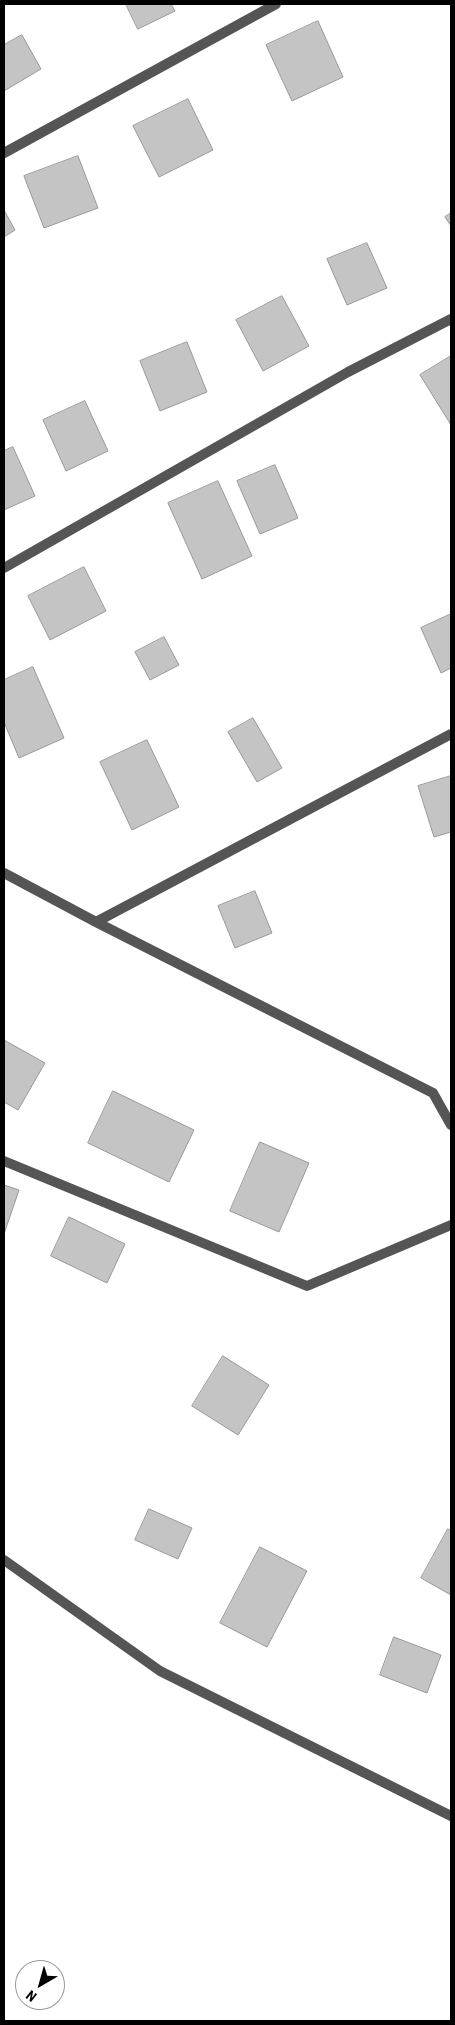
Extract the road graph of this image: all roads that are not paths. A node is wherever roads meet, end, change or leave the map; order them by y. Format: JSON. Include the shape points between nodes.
{"nodes":[{"id":1,"x":276,"y":4,"type":"edge"},
{"id":2,"x":4,"y":153,"type":"edge"},
{"id":3,"x":451,"y":319,"type":"edge"},
{"id":4,"x":4,"y":568,"type":"edge"},
{"id":5,"x":451,"y":734,"type":"edge"},
{"id":6,"x":4,"y":873,"type":"edge"},
{"id":7,"x":96,"y":922,"type":"junction"},
{"id":8,"x":451,"y":1125,"type":"edge"},
{"id":9,"x":4,"y":1161,"type":"edge"},
{"id":10,"x":451,"y":1225,"type":"edge"},
{"id":11,"x":4,"y":1560,"type":"edge"},
{"id":12,"x":451,"y":1816,"type":"edge"}],
"edges":[{"from":1,"to":2,"type":"street"},
{"from":3,"to":4,"type":"street","via":[[348,372]]},
{"from":5,"to":7,"type":"street"},
{"from":6,"to":7,"type":"street"},
{"from":7,"to":8,"type":"street","via":[[433,1093]]},
{"from":9,"to":10,"type":"street","via":[[307,1286]]},
{"from":11,"to":12,"type":"street","via":[[160,1671]]}]}
